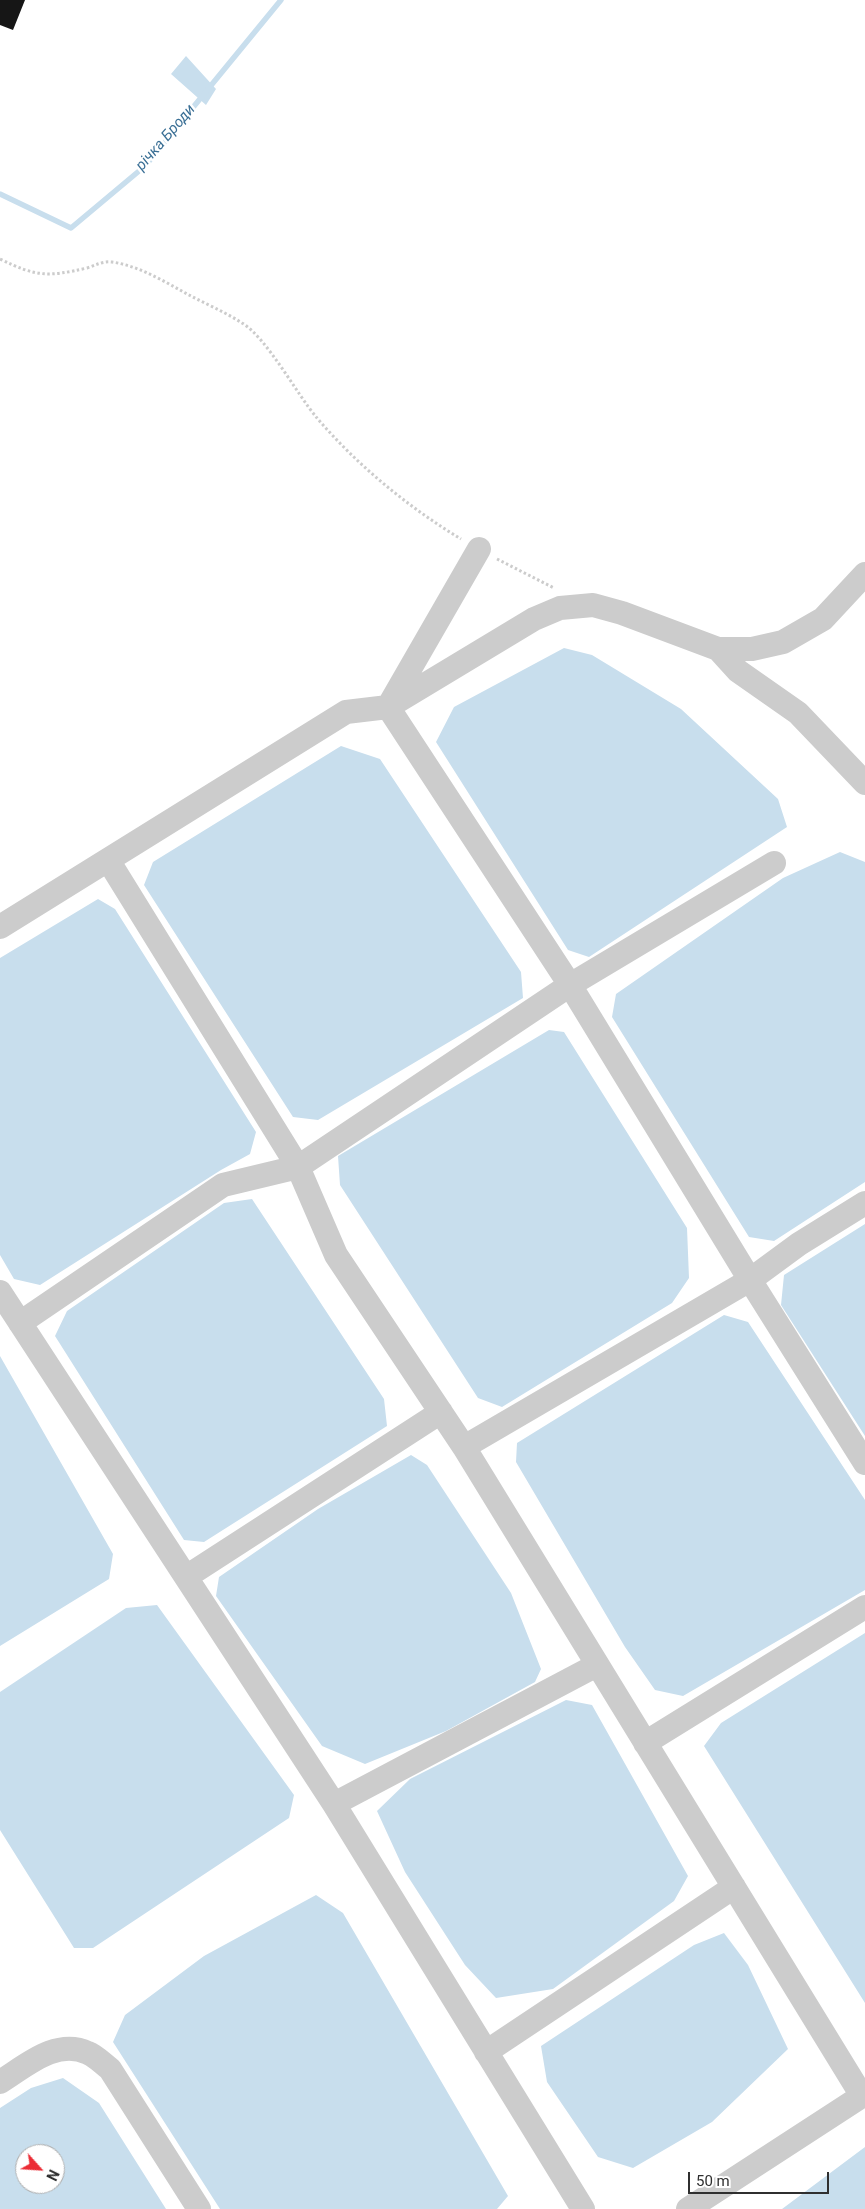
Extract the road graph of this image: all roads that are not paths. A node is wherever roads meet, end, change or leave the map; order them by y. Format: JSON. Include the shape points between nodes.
{"nodes":[{"id":1,"x":479,"y":549,"type":"road end"},
{"id":2,"x":865,"y":574,"type":"edge"},
{"id":3,"x":718,"y":649,"type":"junction"},
{"id":4,"x":388,"y":707,"type":"junction"},
{"id":5,"x":865,"y":783,"type":"edge"},
{"id":6,"x":108,"y":860,"type":"junction"},
{"id":7,"x":774,"y":863,"type":"dead end"},
{"id":8,"x":0,"y":927,"type":"edge"},
{"id":9,"x":570,"y":985,"type":"junction"},
{"id":10,"x":298,"y":1167,"type":"junction"},
{"id":11,"x":865,"y":1203,"type":"edge"},
{"id":12,"x":750,"y":1280,"type":"junction"},
{"id":13,"x":0,"y":1292,"type":"edge"},
{"id":14,"x":20,"y":1323,"type":"junction"},
{"id":15,"x":441,"y":1412,"type":"junction"},
{"id":16,"x":464,"y":1447,"type":"junction"},
{"id":17,"x":865,"y":1463,"type":"edge"},
{"id":18,"x":186,"y":1577,"type":"junction"},
{"id":19,"x":865,"y":1607,"type":"edge"},
{"id":20,"x":597,"y":1664,"type":"junction"},
{"id":21,"x":645,"y":1743,"type":"junction"},
{"id":22,"x":334,"y":1804,"type":"junction"},
{"id":23,"x":734,"y":1887,"type":"junction"},
{"id":24,"x":486,"y":2052,"type":"junction"},
{"id":25,"x":0,"y":2082,"type":"edge"},
{"id":26,"x":863,"y":2095,"type":"edge"},
{"id":27,"x":199,"y":2209,"type":"edge"},
{"id":28,"x":583,"y":2209,"type":"edge"},
{"id":29,"x":688,"y":2209,"type":"edge"}],
"edges":[{"from":1,"to":4,"type":"lane"},
{"from":2,"to":3,"type":"lane","via":[[823,619],[803,632],[766,647]]},
{"from":3,"to":4,"type":"lane","via":[[608,608],[570,606],[546,612]]},
{"from":3,"to":5,"type":"lane","via":[[738,671],[798,713]]},
{"from":4,"to":6,"type":"lane","via":[[346,712]]},
{"from":4,"to":9,"type":"lane"},
{"from":6,"to":8,"type":"lane"},
{"from":6,"to":10,"type":"lane"},
{"from":7,"to":9,"type":"lane"},
{"from":9,"to":10,"type":"lane"},
{"from":9,"to":12,"type":"lane"},
{"from":10,"to":14,"type":"lane","via":[[223,1185]]},
{"from":10,"to":15,"type":"lane","via":[[336,1255]]},
{"from":11,"to":12,"type":"lane","via":[[799,1244]]},
{"from":12,"to":16,"type":"lane"},
{"from":12,"to":17,"type":"lane"},
{"from":13,"to":14,"type":"lane"},
{"from":14,"to":18,"type":"lane"},
{"from":15,"to":16,"type":"lane"},
{"from":15,"to":18,"type":"lane"},
{"from":16,"to":20,"type":"lane"},
{"from":18,"to":22,"type":"lane"},
{"from":19,"to":21,"type":"lane"},
{"from":20,"to":21,"type":"lane"},
{"from":20,"to":22,"type":"lane"},
{"from":21,"to":23,"type":"lane"},
{"from":22,"to":24,"type":"lane"},
{"from":23,"to":24,"type":"lane"},
{"from":23,"to":26,"type":"lane"},
{"from":24,"to":28,"type":"lane"},
{"from":25,"to":27,"type":"lane","via":[[49,2052],[70,2047],[89,2053],[110,2070]]},
{"from":26,"to":29,"type":"lane"}]}
